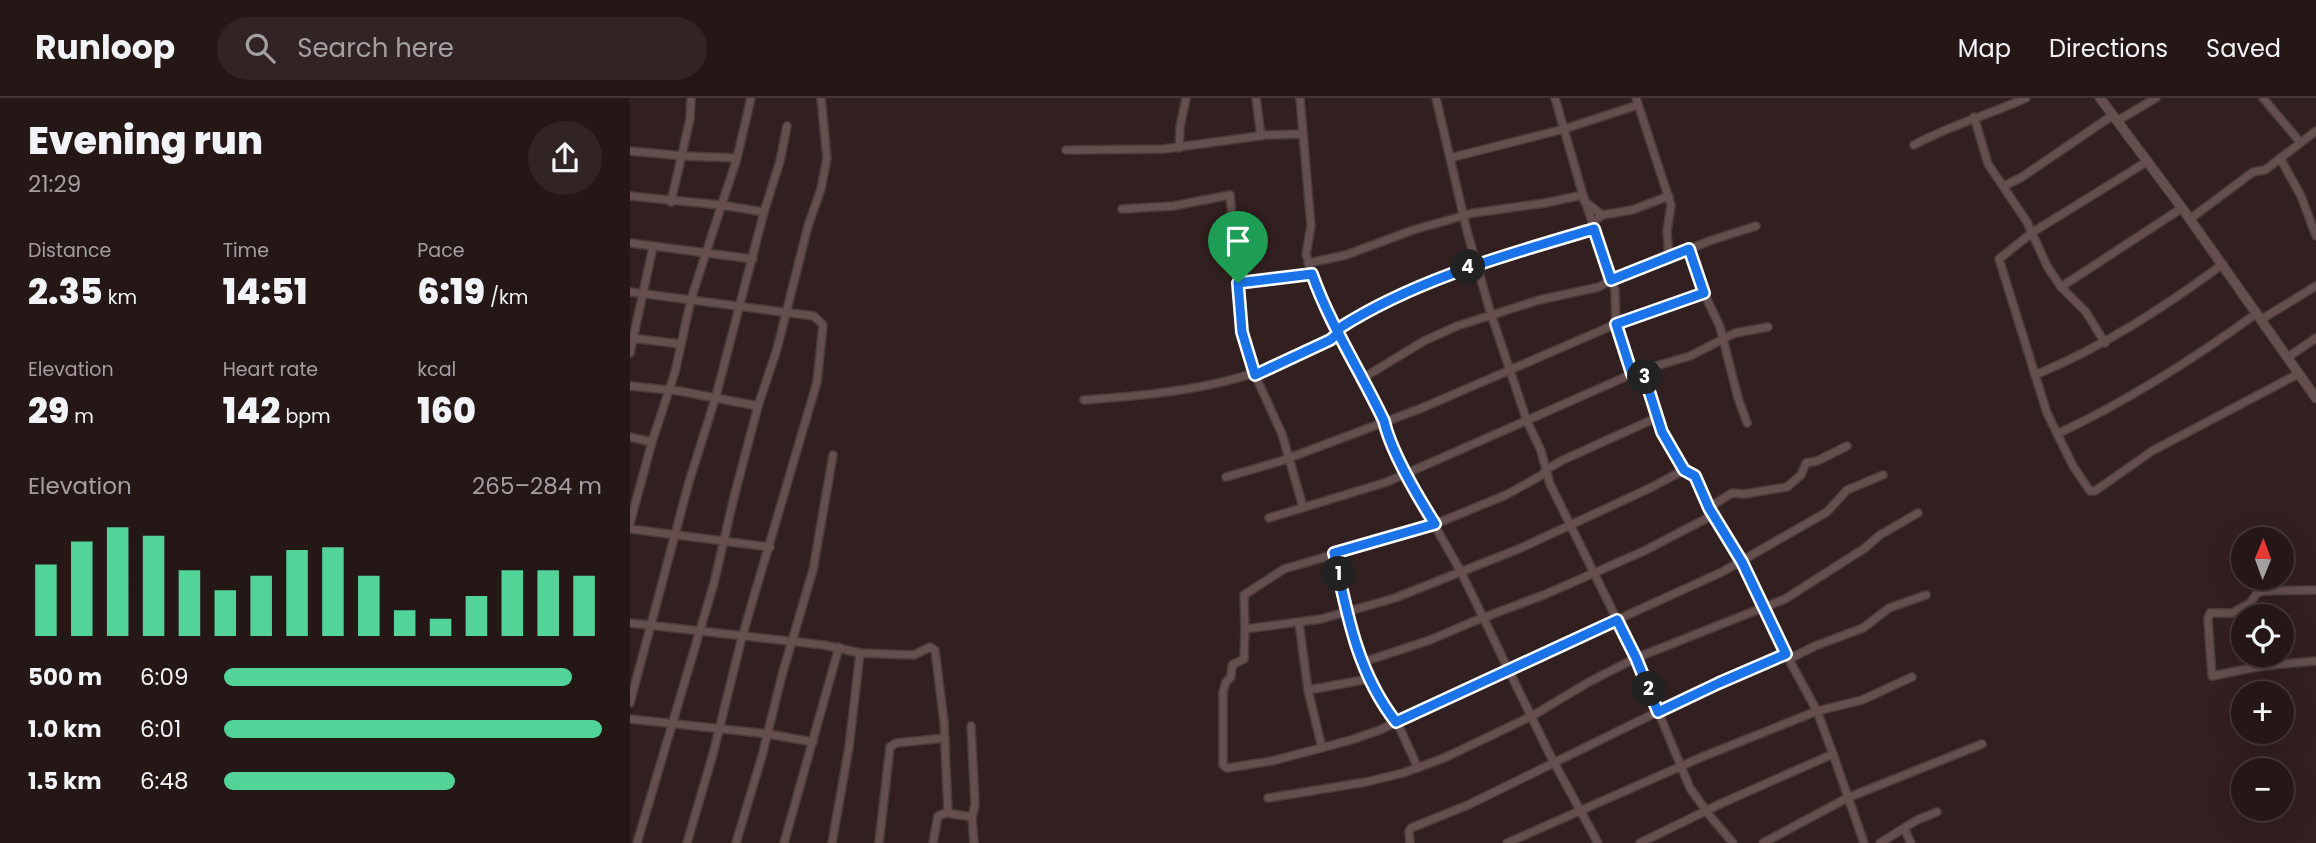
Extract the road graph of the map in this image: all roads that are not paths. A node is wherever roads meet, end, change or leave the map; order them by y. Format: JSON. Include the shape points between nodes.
{"nodes":[{"id":1,"x":691,"y":98,"type":"edge"},
{"id":2,"x":751,"y":98,"type":"edge"},
{"id":3,"x":821,"y":98,"type":"edge"},
{"id":4,"x":1186,"y":98,"type":"edge"},
{"id":5,"x":1256,"y":98,"type":"edge"},
{"id":6,"x":1300,"y":98,"type":"edge"},
{"id":7,"x":1436,"y":98,"type":"edge"},
{"id":8,"x":1555,"y":98,"type":"edge"},
{"id":9,"x":2026,"y":98,"type":"edge"},
{"id":10,"x":2100,"y":98,"type":"edge"},
{"id":11,"x":2156,"y":98,"type":"edge"},
{"id":12,"x":2263,"y":98,"type":"edge"},
{"id":13,"x":1637,"y":102,"type":"edge"},
{"id":14,"x":1974,"y":117,"type":"junction"},
{"id":15,"x":2115,"y":118,"type":"junction"},
{"id":16,"x":787,"y":126,"type":"dead end"},
{"id":17,"x":1564,"y":129,"type":"junction"},
{"id":18,"x":2316,"y":131,"type":"edge"},
{"id":19,"x":1302,"y":134,"type":"junction"},
{"id":20,"x":1261,"y":136,"type":"junction"},
{"id":21,"x":2300,"y":142,"type":"junction"},
{"id":22,"x":1914,"y":145,"type":"dead end"},
{"id":23,"x":1179,"y":148,"type":"junction"},
{"id":24,"x":1066,"y":150,"type":"dead end"},
{"id":25,"x":630,"y":151,"type":"edge"},
{"id":26,"x":683,"y":156,"type":"junction"},
{"id":27,"x":737,"y":158,"type":"junction"},
{"id":28,"x":1450,"y":158,"type":"junction"},
{"id":29,"x":2280,"y":158,"type":"junction"},
{"id":30,"x":2148,"y":161,"type":"junction"},
{"id":31,"x":2004,"y":186,"type":"junction"},
{"id":32,"x":630,"y":196,"type":"edge"},
{"id":33,"x":1669,"y":196,"type":"junction"},
{"id":34,"x":1583,"y":198,"type":"junction"},
{"id":35,"x":671,"y":202,"type":"junction"},
{"id":36,"x":721,"y":205,"type":"junction"},
{"id":37,"x":2182,"y":208,"type":"junction"},
{"id":38,"x":1122,"y":209,"type":"dead end"},
{"id":39,"x":764,"y":212,"type":"junction"},
{"id":40,"x":1601,"y":215,"type":"junction"},
{"id":41,"x":1463,"y":216,"type":"junction"},
{"id":42,"x":2190,"y":219,"type":"junction"},
{"id":43,"x":1593,"y":226,"type":"junction"},
{"id":44,"x":1756,"y":226,"type":"dead end"},
{"id":45,"x":2032,"y":232,"type":"junction"},
{"id":46,"x":2316,"y":236,"type":"edge"},
{"id":47,"x":630,"y":243,"type":"edge"},
{"id":48,"x":653,"y":247,"type":"junction"},
{"id":49,"x":1689,"y":249,"type":"junction"},
{"id":50,"x":706,"y":251,"type":"junction"},
{"id":51,"x":1669,"y":258,"type":"junction"},
{"id":52,"x":753,"y":259,"type":"junction"},
{"id":53,"x":1308,"y":263,"type":"junction"},
{"id":54,"x":1477,"y":264,"type":"junction"},
{"id":55,"x":2223,"y":264,"type":"junction"},
{"id":56,"x":1312,"y":274,"type":"junction"},
{"id":57,"x":1611,"y":280,"type":"junction"},
{"id":58,"x":1238,"y":283,"type":"junction"},
{"id":59,"x":2316,"y":286,"type":"edge"},
{"id":60,"x":2062,"y":287,"type":"junction"},
{"id":61,"x":630,"y":292,"type":"edge"},
{"id":62,"x":643,"y":293,"type":"junction"},
{"id":63,"x":1704,"y":293,"type":"junction"},
{"id":64,"x":691,"y":299,"type":"junction"},
{"id":65,"x":740,"y":307,"type":"junction"},
{"id":66,"x":786,"y":312,"type":"junction"},
{"id":67,"x":1492,"y":315,"type":"junction"},
{"id":68,"x":2260,"y":316,"type":"junction"},
{"id":69,"x":1616,"y":324,"type":"junction"},
{"id":70,"x":1768,"y":327,"type":"dead end"},
{"id":71,"x":1339,"y":331,"type":"junction"},
{"id":72,"x":632,"y":338,"type":"edge"},
{"id":73,"x":2316,"y":338,"type":"edge"},
{"id":74,"x":1722,"y":339,"type":"junction"},
{"id":75,"x":2105,"y":343,"type":"junction"},
{"id":76,"x":681,"y":344,"type":"junction"},
{"id":77,"x":630,"y":353,"type":"edge"},
{"id":78,"x":2288,"y":357,"type":"junction"},
{"id":79,"x":1511,"y":371,"type":"junction"},
{"id":80,"x":1643,"y":372,"type":"junction"},
{"id":81,"x":1632,"y":374,"type":"junction"},
{"id":82,"x":2298,"y":374,"type":"junction"},
{"id":83,"x":1255,"y":375,"type":"junction"},
{"id":84,"x":2035,"y":375,"type":"junction"},
{"id":85,"x":1363,"y":377,"type":"junction"},
{"id":86,"x":630,"y":386,"type":"edge"},
{"id":87,"x":669,"y":390,"type":"junction"},
{"id":88,"x":716,"y":396,"type":"junction"},
{"id":89,"x":2316,"y":398,"type":"edge"},
{"id":90,"x":1084,"y":400,"type":"dead end"},
{"id":91,"x":758,"y":407,"type":"junction"},
{"id":92,"x":1656,"y":418,"type":"junction"},
{"id":93,"x":1384,"y":421,"type":"junction"},
{"id":94,"x":1527,"y":421,"type":"junction"},
{"id":95,"x":1747,"y":423,"type":"dead end"},
{"id":96,"x":2057,"y":434,"type":"junction"},
{"id":97,"x":630,"y":437,"type":"edge"},
{"id":98,"x":652,"y":442,"type":"junction"},
{"id":99,"x":1847,"y":446,"type":"dead end"},
{"id":100,"x":833,"y":455,"type":"dead end"},
{"id":101,"x":1289,"y":458,"type":"junction"},
{"id":102,"x":1547,"y":469,"type":"junction"},
{"id":103,"x":1684,"y":470,"type":"junction"},
{"id":104,"x":1407,"y":473,"type":"junction"},
{"id":105,"x":1883,"y":475,"type":"dead end"},
{"id":106,"x":1226,"y":477,"type":"dead end"},
{"id":107,"x":1303,"y":508,"type":"junction"},
{"id":108,"x":1711,"y":512,"type":"junction"},
{"id":109,"x":1918,"y":513,"type":"dead end"},
{"id":110,"x":1269,"y":518,"type":"dead end"},
{"id":111,"x":630,"y":523,"type":"edge"},
{"id":112,"x":1435,"y":524,"type":"junction"},
{"id":113,"x":1570,"y":524,"type":"junction"},
{"id":114,"x":630,"y":530,"type":"edge"},
{"id":115,"x":675,"y":534,"type":"junction"},
{"id":116,"x":724,"y":540,"type":"junction"},
{"id":117,"x":770,"y":547,"type":"junction"},
{"id":118,"x":1334,"y":553,"type":"junction"},
{"id":119,"x":1742,"y":562,"type":"junction"},
{"id":120,"x":1594,"y":571,"type":"junction"},
{"id":121,"x":1461,"y":572,"type":"junction"},
{"id":122,"x":2316,"y":590,"type":"edge"},
{"id":123,"x":1926,"y":595,"type":"dead end"},
{"id":124,"x":1764,"y":607,"type":"junction"},
{"id":125,"x":1347,"y":610,"type":"junction"},
{"id":126,"x":1484,"y":617,"type":"junction"},
{"id":127,"x":1617,"y":620,"type":"junction"},
{"id":128,"x":630,"y":623,"type":"edge"},
{"id":129,"x":1299,"y":623,"type":"junction"},
{"id":130,"x":651,"y":626,"type":"junction"},
{"id":131,"x":1245,"y":629,"type":"junction"},
{"id":132,"x":698,"y":631,"type":"junction"},
{"id":133,"x":742,"y":637,"type":"junction"},
{"id":134,"x":792,"y":641,"type":"junction"},
{"id":135,"x":839,"y":647,"type":"junction"},
{"id":136,"x":860,"y":653,"type":"junction"},
{"id":137,"x":1787,"y":657,"type":"junction"},
{"id":138,"x":1636,"y":658,"type":"junction"},
{"id":139,"x":2316,"y":661,"type":"edge"},
{"id":140,"x":1363,"y":662,"type":"junction"},
{"id":141,"x":1509,"y":669,"type":"junction"},
{"id":142,"x":1912,"y":677,"type":"dead end"},
{"id":143,"x":1369,"y":679,"type":"junction"},
{"id":144,"x":1308,"y":691,"type":"junction"},
{"id":145,"x":630,"y":703,"type":"edge"},
{"id":146,"x":1817,"y":711,"type":"junction"},
{"id":147,"x":1658,"y":712,"type":"junction"},
{"id":148,"x":1532,"y":716,"type":"junction"},
{"id":149,"x":630,"y":719,"type":"edge"},
{"id":150,"x":1396,"y":722,"type":"junction"},
{"id":151,"x":674,"y":724,"type":"junction"},
{"id":152,"x":971,"y":726,"type":"dead end"},
{"id":153,"x":719,"y":729,"type":"junction"},
{"id":154,"x":768,"y":734,"type":"junction"},
{"id":155,"x":945,"y":738,"type":"junction"},
{"id":156,"x":813,"y":742,"type":"junction"},
{"id":157,"x":1982,"y":744,"type":"dead end"},
{"id":158,"x":1322,"y":748,"type":"junction"},
{"id":159,"x":1833,"y":754,"type":"junction"},
{"id":160,"x":1554,"y":762,"type":"junction"},
{"id":161,"x":1679,"y":767,"type":"junction"},
{"id":162,"x":1418,"y":768,"type":"junction"},
{"id":163,"x":1268,"y":798,"type":"dead end"},
{"id":164,"x":1847,"y":798,"type":"junction"},
{"id":165,"x":1580,"y":811,"type":"junction"},
{"id":166,"x":1706,"y":811,"type":"junction"},
{"id":167,"x":1937,"y":812,"type":"dead end"},
{"id":168,"x":947,"y":813,"type":"junction"},
{"id":169,"x":972,"y":817,"type":"junction"},
{"id":170,"x":1905,"y":830,"type":"junction"},
{"id":171,"x":638,"y":843,"type":"edge"},
{"id":172,"x":687,"y":843,"type":"edge"},
{"id":173,"x":736,"y":843,"type":"edge"},
{"id":174,"x":784,"y":843,"type":"edge"},
{"id":175,"x":832,"y":843,"type":"edge"},
{"id":176,"x":879,"y":843,"type":"edge"},
{"id":177,"x":933,"y":843,"type":"edge"},
{"id":178,"x":974,"y":843,"type":"edge"},
{"id":179,"x":1410,"y":843,"type":"edge"},
{"id":180,"x":1507,"y":843,"type":"edge"},
{"id":181,"x":1598,"y":843,"type":"edge"},
{"id":182,"x":1640,"y":843,"type":"edge"},
{"id":183,"x":1733,"y":843,"type":"edge"},
{"id":184,"x":1763,"y":843,"type":"edge"},
{"id":185,"x":1864,"y":843,"type":"edge"},
{"id":186,"x":1880,"y":843,"type":"edge"},
{"id":187,"x":1911,"y":843,"type":"edge"}],
"edges":[{"from":1,"to":26,"type":"street"},
{"from":2,"to":27,"type":"street"},
{"from":3,"to":66,"type":"street","via":[[827,166]]},
{"from":4,"to":23,"type":"street"},
{"from":5,"to":20,"type":"street"},
{"from":6,"to":19,"type":"street"},
{"from":7,"to":28,"type":"street"},
{"from":8,"to":17,"type":"street"},
{"from":9,"to":14,"type":"street"},
{"from":10,"to":15,"type":"street"},
{"from":11,"to":15,"type":"street"},
{"from":12,"to":21,"type":"street"},
{"from":13,"to":17,"type":"street"},
{"from":13,"to":33,"type":"street"},
{"from":14,"to":22,"type":"street"},
{"from":14,"to":31,"type":"street","via":[[1988,164]]},
{"from":15,"to":30,"type":"street"},
{"from":15,"to":31,"type":"street"},
{"from":16,"to":39,"type":"street"},
{"from":17,"to":28,"type":"street"},
{"from":17,"to":34,"type":"street"},
{"from":18,"to":21,"type":"street"},
{"from":19,"to":20,"type":"street"},
{"from":19,"to":53,"type":"street","via":[[1311,226]]},
{"from":20,"to":23,"type":"street"},
{"from":21,"to":29,"type":"street"},
{"from":23,"to":24,"type":"street"},
{"from":25,"to":26,"type":"street"},
{"from":26,"to":27,"type":"street"},
{"from":26,"to":35,"type":"street"},
{"from":27,"to":36,"type":"street"},
{"from":28,"to":41,"type":"street"},
{"from":29,"to":42,"type":"street","via":[[2263,171],[2253,172]]},
{"from":29,"to":46,"type":"street"},
{"from":30,"to":37,"type":"street"},
{"from":30,"to":45,"type":"street"},
{"from":31,"to":45,"type":"street"},
{"from":32,"to":35,"type":"street"},
{"from":33,"to":40,"type":"street","via":[[1632,210]]},
{"from":33,"to":51,"type":"street"},
{"from":34,"to":40,"type":"street"},
{"from":34,"to":41,"type":"street"},
{"from":34,"to":43,"type":"street"},
{"from":35,"to":36,"type":"street"},
{"from":36,"to":39,"type":"street"},
{"from":36,"to":50,"type":"street"},
{"from":37,"to":42,"type":"street"},
{"from":37,"to":60,"type":"street"},
{"from":38,"to":58,"type":"street","via":[[1230,195]]},
{"from":39,"to":52,"type":"street"},
{"from":40,"to":43,"type":"street"},
{"from":41,"to":53,"type":"street"},
{"from":41,"to":54,"type":"street"},
{"from":42,"to":55,"type":"street"},
{"from":43,"to":54,"type":"street"},
{"from":43,"to":57,"type":"street"},
{"from":44,"to":49,"type":"street"},
{"from":45,"to":60,"type":"street"},
{"from":45,"to":84,"type":"street","via":[[1999,263]]},
{"from":47,"to":48,"type":"street"},
{"from":48,"to":50,"type":"street"},
{"from":48,"to":62,"type":"street"},
{"from":49,"to":51,"type":"street"},
{"from":49,"to":63,"type":"street"},
{"from":50,"to":52,"type":"street"},
{"from":50,"to":64,"type":"street"},
{"from":51,"to":57,"type":"street"},
{"from":52,"to":65,"type":"street"},
{"from":53,"to":56,"type":"street"},
{"from":54,"to":67,"type":"street"},
{"from":54,"to":71,"type":"street","via":[[1407,293]]},
{"from":55,"to":68,"type":"street"},
{"from":55,"to":75,"type":"street"},
{"from":56,"to":58,"type":"street"},
{"from":56,"to":71,"type":"street"},
{"from":57,"to":67,"type":"street"},
{"from":57,"to":69,"type":"street"},
{"from":58,"to":83,"type":"street","via":[[1242,332]]},
{"from":59,"to":68,"type":"street"},
{"from":60,"to":75,"type":"street","via":[[2086,312]]},
{"from":61,"to":62,"type":"street"},
{"from":62,"to":64,"type":"street"},
{"from":62,"to":72,"type":"street"},
{"from":63,"to":69,"type":"street"},
{"from":63,"to":74,"type":"street"},
{"from":64,"to":65,"type":"street"},
{"from":64,"to":76,"type":"street"},
{"from":65,"to":66,"type":"street"},
{"from":65,"to":88,"type":"street"},
{"from":66,"to":91,"type":"street"},
{"from":66,"to":117,"type":"street","via":[[814,316],[823,332],[817,382]]},
{"from":67,"to":79,"type":"street"},
{"from":67,"to":85,"type":"street","via":[[1424,341]]},
{"from":68,"to":78,"type":"street"},
{"from":68,"to":96,"type":"street"},
{"from":69,"to":79,"type":"street"},
{"from":69,"to":81,"type":"street"},
{"from":70,"to":74,"type":"street"},
{"from":71,"to":83,"type":"street"},
{"from":71,"to":85,"type":"street"},
{"from":72,"to":76,"type":"street"},
{"from":72,"to":77,"type":"street"},
{"from":73,"to":78,"type":"street"},
{"from":74,"to":80,"type":"street"},
{"from":74,"to":95,"type":"street"},
{"from":75,"to":84,"type":"street"},
{"from":76,"to":87,"type":"street"},
{"from":78,"to":82,"type":"street"},
{"from":79,"to":93,"type":"street"},
{"from":79,"to":94,"type":"street"},
{"from":80,"to":81,"type":"street"},
{"from":80,"to":92,"type":"street"},
{"from":81,"to":94,"type":"street"},
{"from":82,"to":89,"type":"street"},
{"from":82,"to":96,"type":"street","via":[[2164,444],[2092,492]]},
{"from":83,"to":90,"type":"street","via":[[1203,387]]},
{"from":83,"to":101,"type":"street"},
{"from":84,"to":96,"type":"street"},
{"from":85,"to":93,"type":"street"},
{"from":86,"to":87,"type":"street"},
{"from":87,"to":88,"type":"street"},
{"from":87,"to":98,"type":"street"},
{"from":88,"to":91,"type":"street"},
{"from":88,"to":115,"type":"street"},
{"from":91,"to":116,"type":"street"},
{"from":92,"to":102,"type":"street"},
{"from":92,"to":103,"type":"street"},
{"from":93,"to":101,"type":"street"},
{"from":93,"to":104,"type":"street"},
{"from":94,"to":102,"type":"street"},
{"from":94,"to":104,"type":"street"},
{"from":97,"to":98,"type":"street"},
{"from":98,"to":111,"type":"street"},
{"from":99,"to":108,"type":"street","via":[[1806,463],[1796,482],[1787,487],[1732,493]]},
{"from":100,"to":134,"type":"street","via":[[813,570]]},
{"from":101,"to":106,"type":"street"},
{"from":101,"to":107,"type":"street"},
{"from":102,"to":112,"type":"street","via":[[1506,495]]},
{"from":102,"to":113,"type":"street"},
{"from":103,"to":108,"type":"street","via":[[1695,476]]},
{"from":103,"to":113,"type":"street"},
{"from":104,"to":107,"type":"street"},
{"from":104,"to":112,"type":"street"},
{"from":105,"to":119,"type":"street","via":[[1847,490],[1827,512]]},
{"from":107,"to":110,"type":"street"},
{"from":108,"to":119,"type":"street"},
{"from":108,"to":120,"type":"street","via":[[1644,551]]},
{"from":109,"to":124,"type":"street","via":[[1797,592]]},
{"from":112,"to":118,"type":"street"},
{"from":112,"to":121,"type":"street"},
{"from":113,"to":120,"type":"street"},
{"from":113,"to":121,"type":"street"},
{"from":114,"to":115,"type":"street"},
{"from":115,"to":116,"type":"street"},
{"from":115,"to":130,"type":"street"},
{"from":116,"to":117,"type":"street"},
{"from":116,"to":132,"type":"street"},
{"from":117,"to":133,"type":"street"},
{"from":118,"to":125,"type":"street"},
{"from":118,"to":131,"type":"street","via":[[1284,569],[1246,593]]},
{"from":119,"to":124,"type":"street"},
{"from":119,"to":127,"type":"street"},
{"from":120,"to":126,"type":"street"},
{"from":120,"to":127,"type":"street"},
{"from":121,"to":125,"type":"street","via":[[1395,598]]},
{"from":121,"to":126,"type":"street"},
{"from":122,"to":139,"type":"street","via":[[2257,593],[2243,608],[2210,614],[2208,619],[2212,676]]},
{"from":123,"to":137,"type":"street","via":[[1889,608],[1863,628]]},
{"from":124,"to":137,"type":"street"},
{"from":124,"to":138,"type":"street"},
{"from":125,"to":129,"type":"street"},
{"from":125,"to":140,"type":"street"},
{"from":126,"to":140,"type":"street"},
{"from":126,"to":141,"type":"street"},
{"from":127,"to":138,"type":"street"},
{"from":127,"to":141,"type":"street"},
{"from":128,"to":130,"type":"street"},
{"from":129,"to":131,"type":"street"},
{"from":129,"to":144,"type":"street"},
{"from":130,"to":132,"type":"street"},
{"from":130,"to":145,"type":"street"},
{"from":131,"to":158,"type":"street","via":[[1245,656],[1232,664],[1223,692],[1224,767]]},
{"from":132,"to":133,"type":"street"},
{"from":132,"to":151,"type":"street"},
{"from":133,"to":134,"type":"street"},
{"from":133,"to":153,"type":"street"},
{"from":134,"to":135,"type":"street"},
{"from":134,"to":154,"type":"street"},
{"from":135,"to":136,"type":"street"},
{"from":135,"to":156,"type":"street"},
{"from":136,"to":155,"type":"street","via":[[914,655],[933,648]]},
{"from":136,"to":175,"type":"street"},
{"from":137,"to":146,"type":"street"},
{"from":137,"to":147,"type":"street"},
{"from":138,"to":147,"type":"street"},
{"from":138,"to":148,"type":"street"},
{"from":140,"to":143,"type":"street"},
{"from":141,"to":148,"type":"street"},
{"from":141,"to":150,"type":"street"},
{"from":142,"to":146,"type":"street","via":[[1862,700]]},
{"from":143,"to":144,"type":"street"},
{"from":143,"to":150,"type":"street"},
{"from":144,"to":158,"type":"street"},
{"from":146,"to":159,"type":"street"},
{"from":146,"to":161,"type":"street"},
{"from":147,"to":160,"type":"street"},
{"from":147,"to":161,"type":"street"},
{"from":148,"to":160,"type":"street"},
{"from":148,"to":162,"type":"street"},
{"from":149,"to":151,"type":"street"},
{"from":150,"to":158,"type":"street"},
{"from":150,"to":162,"type":"street"},
{"from":151,"to":153,"type":"street"},
{"from":151,"to":171,"type":"street"},
{"from":152,"to":169,"type":"street"},
{"from":153,"to":154,"type":"street"},
{"from":153,"to":172,"type":"street"},
{"from":154,"to":156,"type":"street"},
{"from":154,"to":173,"type":"street"},
{"from":155,"to":168,"type":"street"},
{"from":155,"to":176,"type":"street","via":[[890,747]]},
{"from":156,"to":174,"type":"street"},
{"from":157,"to":164,"type":"street"},
{"from":159,"to":164,"type":"street"},
{"from":159,"to":166,"type":"street"},
{"from":160,"to":165,"type":"street"},
{"from":160,"to":179,"type":"street","via":[[1411,828]]},
{"from":161,"to":165,"type":"street"},
{"from":161,"to":166,"type":"street"},
{"from":162,"to":163,"type":"street","via":[[1366,782]]},
{"from":164,"to":184,"type":"street"},
{"from":164,"to":185,"type":"street"},
{"from":165,"to":180,"type":"street"},
{"from":165,"to":181,"type":"street"},
{"from":166,"to":182,"type":"street"},
{"from":166,"to":183,"type":"street"},
{"from":167,"to":170,"type":"street"},
{"from":168,"to":169,"type":"street"},
{"from":168,"to":177,"type":"street","via":[[938,816]]},
{"from":169,"to":178,"type":"street"},
{"from":170,"to":186,"type":"street"},
{"from":170,"to":187,"type":"street"}]}
